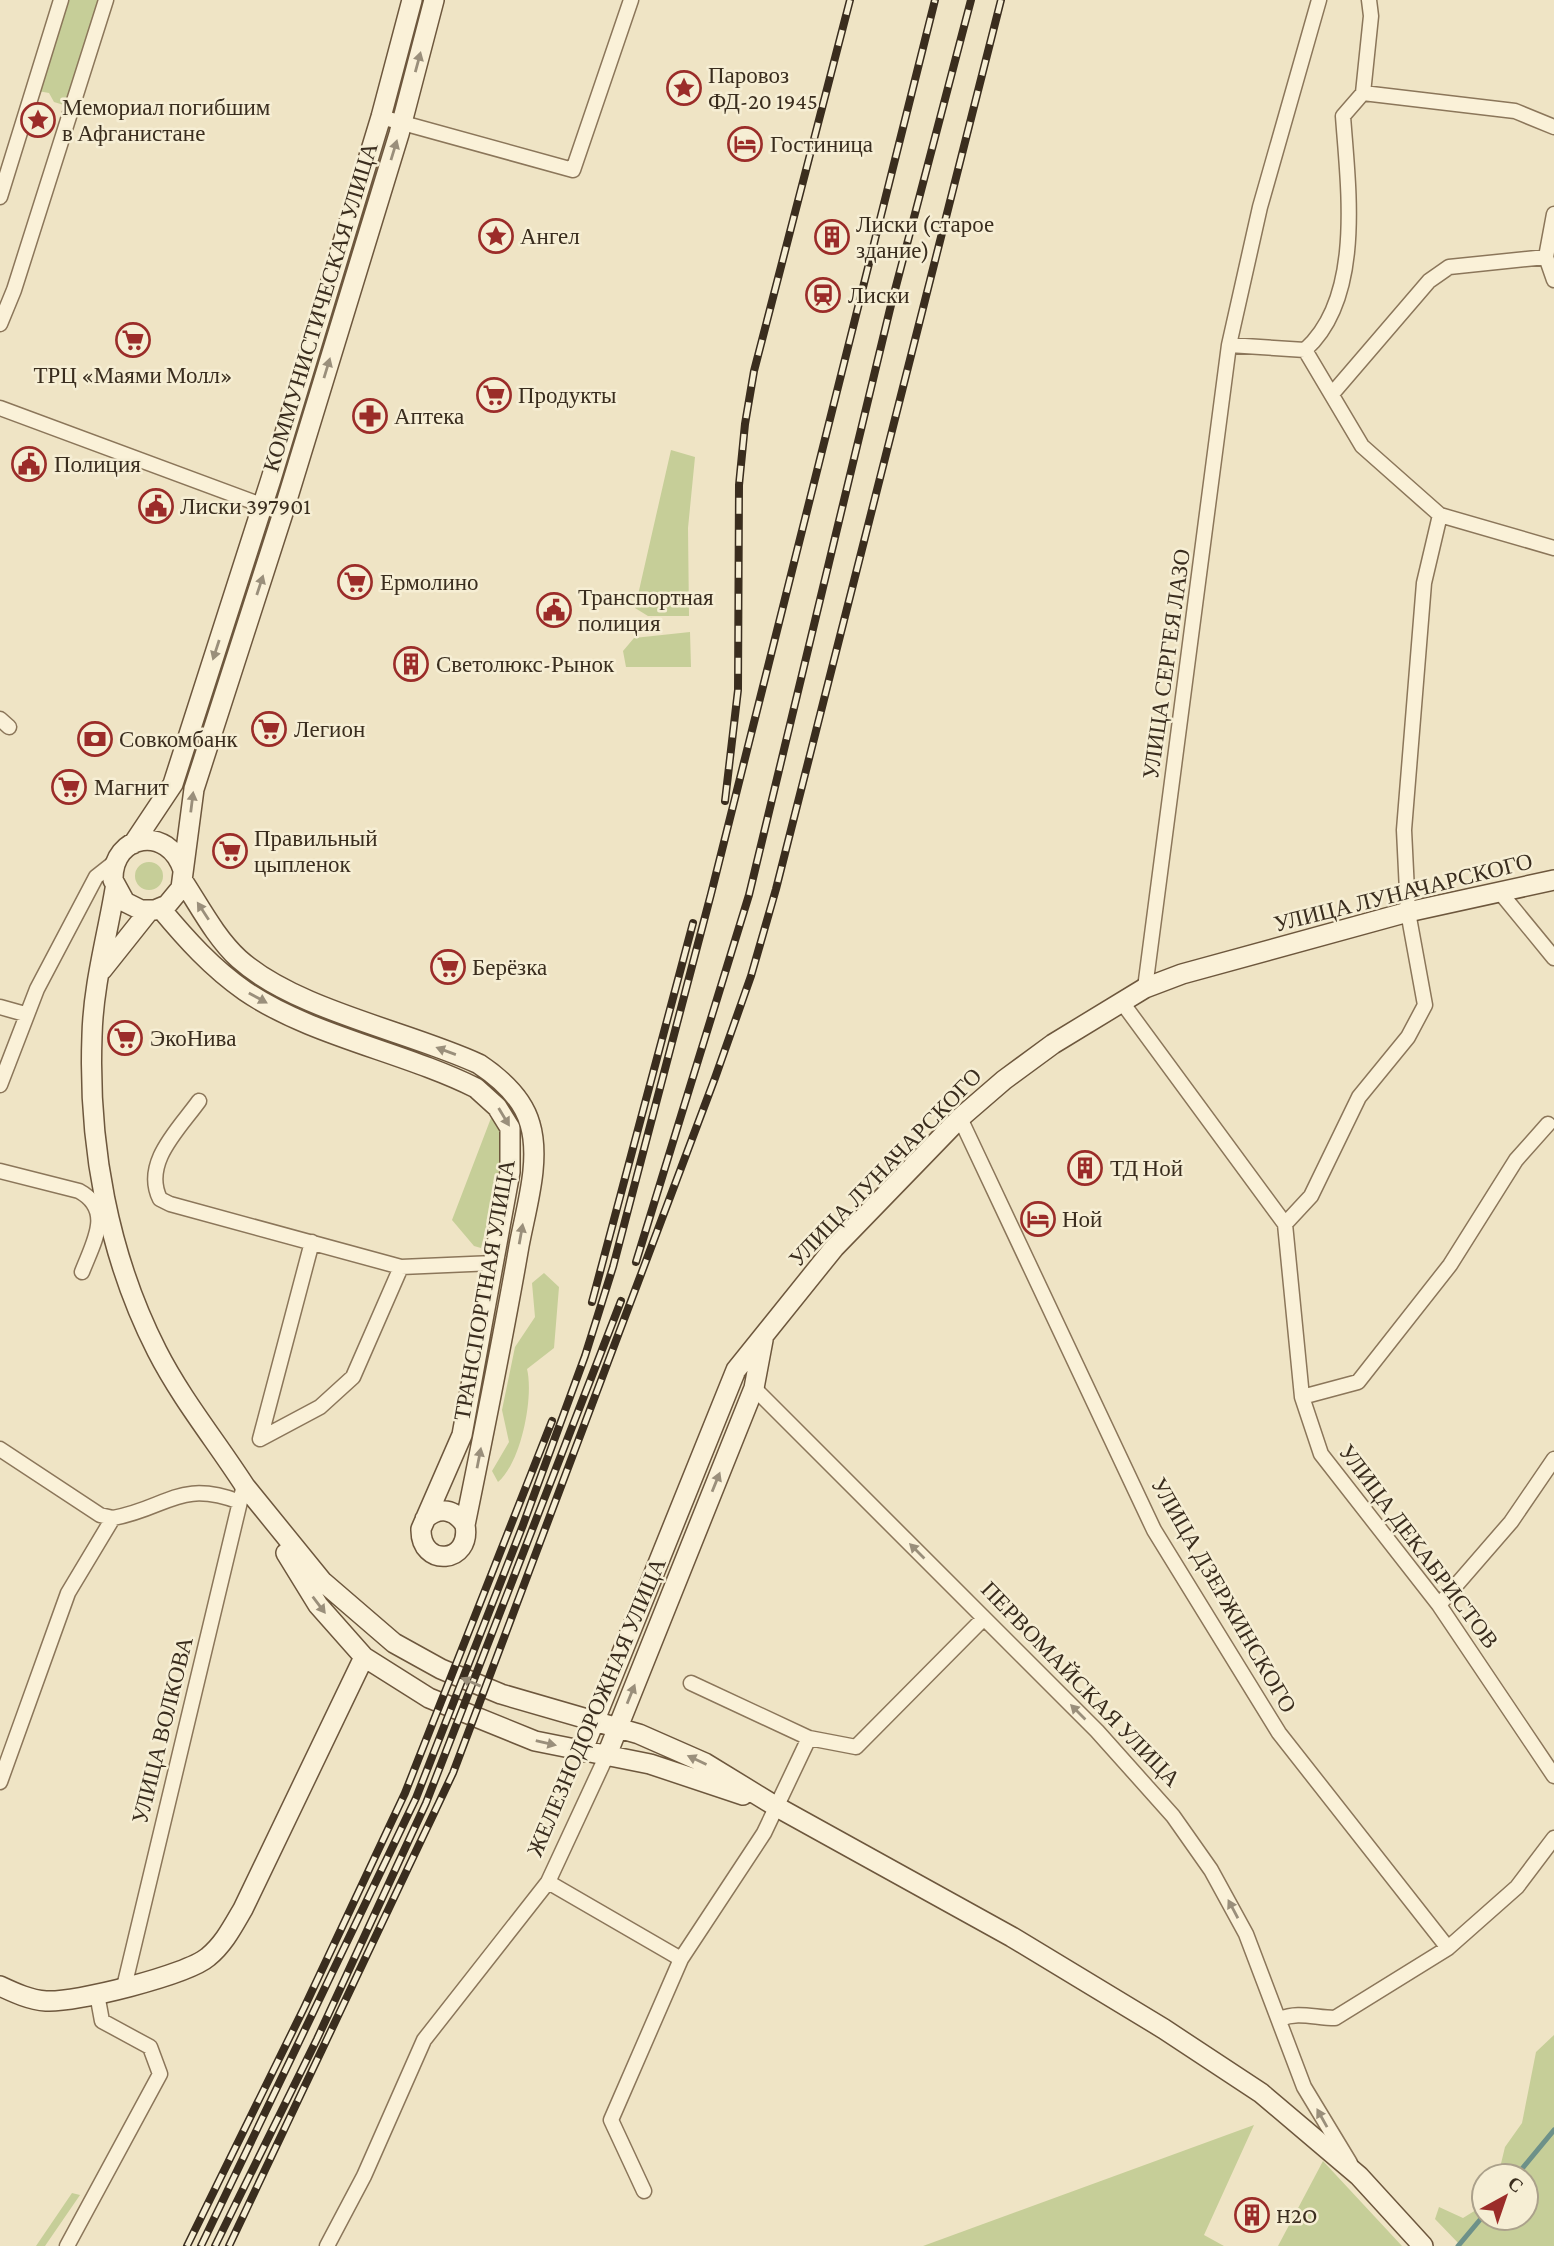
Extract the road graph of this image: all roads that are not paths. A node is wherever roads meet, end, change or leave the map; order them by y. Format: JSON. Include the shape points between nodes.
{"nodes":[{"id":1,"x":61,"y":0,"type":"edge"},
{"id":2,"x":106,"y":0,"type":"edge"},
{"id":3,"x":412,"y":0,"type":"edge"},
{"id":4,"x":434,"y":0,"type":"edge"},
{"id":5,"x":631,"y":0,"type":"edge"},
{"id":6,"x":1318,"y":0,"type":"edge"},
{"id":7,"x":1369,"y":0,"type":"edge"},
{"id":8,"x":1363,"y":93,"type":"junction"},
{"id":9,"x":381,"y":117,"type":"junction"},
{"id":10,"x":402,"y":123,"type":"junction"},
{"id":11,"x":1554,"y":127,"type":"edge"},
{"id":12,"x":0,"y":197,"type":"edge"},
{"id":13,"x":1554,"y":214,"type":"edge"},
{"id":14,"x":1546,"y":257,"type":"junction"},
{"id":15,"x":1554,"y":280,"type":"edge"},
{"id":16,"x":0,"y":324,"type":"edge"},
{"id":17,"x":1229,"y":345,"type":"junction"},
{"id":18,"x":1305,"y":350,"type":"junction"},
{"id":19,"x":1332,"y":394,"type":"junction"},
{"id":20,"x":0,"y":408,"type":"edge"},
{"id":21,"x":263,"y":507,"type":"junction"},
{"id":22,"x":283,"y":513,"type":"junction"},
{"id":23,"x":1440,"y":516,"type":"junction"},
{"id":24,"x":1554,"y":548,"type":"edge"},
{"id":25,"x":133,"y":844,"type":"junction"},
{"id":26,"x":115,"y":862,"type":"junction"},
{"id":27,"x":183,"y":875,"type":"junction"},
{"id":28,"x":1554,"y":880,"type":"edge"},
{"id":29,"x":115,"y":888,"type":"junction"},
{"id":30,"x":1499,"y":891,"type":"junction"},
{"id":31,"x":155,"y":910,"type":"junction"},
{"id":32,"x":1408,"y":912,"type":"junction"},
{"id":33,"x":1554,"y":958,"type":"edge"},
{"id":34,"x":98,"y":976,"type":"junction"},
{"id":35,"x":1145,"y":988,"type":"junction"},
{"id":36,"x":1121,"y":1001,"type":"junction"},
{"id":37,"x":0,"y":1007,"type":"edge"},
{"id":38,"x":25,"y":1014,"type":"junction"},
{"id":39,"x":0,"y":1085,"type":"edge"},
{"id":40,"x":199,"y":1101,"type":"dead end"},
{"id":41,"x":960,"y":1118,"type":"junction"},
{"id":42,"x":1548,"y":1124,"type":"dead end"},
{"id":43,"x":0,"y":1171,"type":"edge"},
{"id":44,"x":1285,"y":1224,"type":"junction"},
{"id":45,"x":312,"y":1242,"type":"junction"},
{"id":46,"x":494,"y":1263,"type":"junction"},
{"id":47,"x":401,"y":1267,"type":"junction"},
{"id":48,"x":82,"y":1272,"type":"dead end"},
{"id":49,"x":763,"y":1335,"type":"junction"},
{"id":50,"x":736,"y":1370,"type":"junction"},
{"id":51,"x":754,"y":1388,"type":"junction"},
{"id":52,"x":1302,"y":1396,"type":"junction"},
{"id":53,"x":0,"y":1449,"type":"edge"},
{"id":54,"x":1554,"y":1459,"type":"edge"},
{"id":55,"x":242,"y":1493,"type":"junction"},
{"id":56,"x":113,"y":1518,"type":"junction"},
{"id":57,"x":425,"y":1518,"type":"junction"},
{"id":58,"x":465,"y":1525,"type":"junction"},
{"id":59,"x":1439,"y":1605,"type":"junction"},
{"id":60,"x":984,"y":1618,"type":"junction"},
{"id":61,"x":364,"y":1657,"type":"junction"},
{"id":62,"x":691,"y":1683,"type":"dead end"},
{"id":63,"x":594,"y":1723,"type":"junction"},
{"id":64,"x":617,"y":1728,"type":"junction"},
{"id":65,"x":809,"y":1738,"type":"junction"},
{"id":66,"x":582,"y":1752,"type":"junction"},
{"id":67,"x":606,"y":1757,"type":"junction"},
{"id":68,"x":1554,"y":1776,"type":"edge"},
{"id":69,"x":0,"y":1782,"type":"edge"},
{"id":70,"x":777,"y":1807,"type":"junction"},
{"id":71,"x":1554,"y":1838,"type":"edge"},
{"id":72,"x":548,"y":1882,"type":"junction"},
{"id":73,"x":1448,"y":1948,"type":"junction"},
{"id":74,"x":681,"y":1959,"type":"junction"},
{"id":75,"x":0,"y":1986,"type":"edge"},
{"id":76,"x":124,"y":1986,"type":"junction"},
{"id":77,"x":97,"y":1994,"type":"junction"},
{"id":78,"x":1280,"y":2019,"type":"junction"},
{"id":79,"x":1359,"y":2176,"type":"junction"},
{"id":80,"x":644,"y":2191,"type":"dead end"},
{"id":81,"x":67,"y":2246,"type":"edge"},
{"id":82,"x":327,"y":2246,"type":"edge"},
{"id":83,"x":1423,"y":2246,"type":"edge"}],
"edges":[{"from":1,"to":12,"type":"street"},
{"from":2,"to":16,"type":"street"},
{"from":3,"to":9,"type":"main road","name":"КОММУНИСТИЧЕСКАЯ УЛИЦА"},
{"from":10,"to":4,"type":"main road","name":"КОММУНИСТИЧЕСКАЯ УЛИЦА","one_way":true},
{"from":5,"to":10,"type":"street","via":[[573,170]]},
{"from":6,"to":17,"type":"street","name":"УЛИЦА СЕРГЕЯ ЛАЗО","via":[[1260,207]]},
{"from":7,"to":8,"type":"street"},
{"from":8,"to":11,"type":"street","via":[[1515,111]]},
{"from":8,"to":18,"type":"street","via":[[1343,116],[1349,210],[1342,288],[1319,338]]},
{"from":9,"to":10,"type":"street"},
{"from":9,"to":21,"type":"main road","name":"КОММУНИСТИЧЕСКАЯ УЛИЦА"},
{"from":22,"to":10,"type":"main road","name":"КОММУНИСТИЧЕСКАЯ УЛИЦА","one_way":true},
{"from":13,"to":14,"type":"street"},
{"from":14,"to":15,"type":"street"},
{"from":14,"to":19,"type":"street","via":[[1449,267],[1429,281]]},
{"from":17,"to":18,"type":"street"},
{"from":17,"to":35,"type":"street","name":"УЛИЦА СЕРГЕЯ ЛАЗО"},
{"from":18,"to":19,"type":"street"},
{"from":19,"to":23,"type":"street","via":[[1362,446]]},
{"from":20,"to":21,"type":"street"},
{"from":21,"to":22,"type":"street"},
{"from":21,"to":25,"type":"main road","name":"КОММУНИСТИЧЕСКАЯ УЛИЦА","one_way":true,"via":[[173,784]]},
{"from":27,"to":22,"type":"main road","name":"КОММУНИСТИЧЕСКАЯ УЛИЦА","one_way":true,"via":[[194,789]]},
{"from":23,"to":24,"type":"street"},
{"from":23,"to":32,"type":"street","via":[[1424,583],[1405,816]]},
{"from":25,"to":26,"type":"main road"},
{"from":25,"to":27,"type":"main road","via":[[160,842],[176,853]]},
{"from":26,"to":29,"type":"main road"},
{"from":26,"to":38,"type":"street","via":[[96,877]]},
{"from":27,"to":31,"type":"main road","via":[[178,895]]},
{"from":58,"to":27,"type":"main road","name":"ТРАНСПОРТНАЯ УЛИЦА","one_way":true,"via":[[531,1176],[533,1140],[527,1114],[502,1080],[479,1064],[307,998],[258,974],[223,942]]},
{"from":28,"to":30,"type":"main road","name":"УЛИЦА ЛУНАЧАРСКОГО"},
{"from":29,"to":31,"type":"main road","via":[[125,902]]},
{"from":29,"to":34,"type":"main road"},
{"from":30,"to":32,"type":"main road","name":"УЛИЦА ЛУНАЧАРСКОГО"},
{"from":30,"to":33,"type":"street"},
{"from":31,"to":34,"type":"main road"},
{"from":31,"to":46,"type":"main road","name":"ТРАНСПОРТНАЯ УЛИЦА","one_way":true,"via":[[246,991],[299,1018],[454,1076],[498,1107],[512,1140]]},
{"from":32,"to":35,"type":"main road","name":"УЛИЦА ЛУНАЧАРСКОГО"},
{"from":32,"to":44,"type":"street","via":[[1425,1005],[1408,1037],[1359,1097],[1311,1196]]},
{"from":34,"to":55,"type":"main road","via":[[92,1036],[93,1106],[102,1182],[119,1255],[158,1353]]},
{"from":35,"to":36,"type":"main road","name":"УЛИЦА ЛУНАЧАРСКОГО"},
{"from":36,"to":41,"type":"main road","name":"УЛИЦА ЛУНАЧАРСКОГО","via":[[1053,1044]]},
{"from":36,"to":44,"type":"street"},
{"from":37,"to":38,"type":"street"},
{"from":38,"to":39,"type":"street"},
{"from":40,"to":45,"type":"street","via":[[157,1162],[153,1178],[160,1199]]},
{"from":41,"to":49,"type":"main road","name":"УЛИЦА ЛУНАЧАРСКОГО","via":[[834,1248]]},
{"from":41,"to":73,"type":"street","name":"УЛИЦА ДЗЕРЖИНСКОГО","via":[[1154,1530],[1279,1734]]},
{"from":42,"to":52,"type":"street","via":[[1516,1160],[1450,1265],[1358,1382]]},
{"from":43,"to":48,"type":"street","via":[[89,1196],[97,1206],[100,1226]]},
{"from":44,"to":52,"type":"street","name":"УЛИЦА ДЕКАБРИСТОВ"},
{"from":45,"to":47,"type":"street"},
{"from":45,"to":47,"type":"street","via":[[260,1439],[320,1407],[353,1377]]},
{"from":46,"to":47,"type":"street"},
{"from":46,"to":57,"type":"main road","name":"ТРАНСПОРТНАЯ УЛИЦА","via":[[462,1435]]},
{"from":49,"to":50,"type":"main road","name":"УЛИЦА ЛУНАЧАРСКОГО"},
{"from":49,"to":51,"type":"main road","name":"ЖЕЛЕЗНОДОРОЖНАЯ УЛИЦА"},
{"from":50,"to":51,"type":"main road"},
{"from":50,"to":63,"type":"main road","name":"ЖЕЛЕЗНОДОРОЖНАЯ УЛИЦА"},
{"from":60,"to":51,"type":"street","name":"ПЕРВОМАЙСКАЯ УЛИЦА","one_way":true},
{"from":64,"to":51,"type":"main road","name":"ЖЕЛЕЗНОДОРОЖНАЯ УЛИЦА","one_way":true},
{"from":52,"to":59,"type":"street","name":"УЛИЦА ДЕКАБРИСТОВ","via":[[1321,1454]]},
{"from":53,"to":56,"type":"street","via":[[100,1515]]},
{"from":54,"to":59,"type":"street","via":[[1511,1522]]},
{"from":55,"to":56,"type":"street","via":[[195,1492]]},
{"from":55,"to":61,"type":"main road","one_way":true,"via":[[318,1605]]},
{"from":63,"to":55,"type":"main road","name":"ПЕРВОМАЙСКАЯ УЛИЦА","one_way":true,"via":[[501,1694],[394,1643],[322,1581]]},
{"from":55,"to":76,"type":"street","name":"УЛИЦА ВОЛКОВА"},
{"from":56,"to":69,"type":"street","via":[[68,1593]]},
{"from":57,"to":58,"type":"main road","via":[[445,1510],[455,1512]]},
{"from":57,"to":58,"type":"main road","name":"ТРАНСПОРТНАЯ УЛИЦА","via":[[423,1544],[440,1556],[456,1553],[464,1545]]},
{"from":59,"to":68,"type":"street","name":"УЛИЦА ДЕКАБРИСТОВ"},
{"from":60,"to":65,"type":"street","via":[[856,1747]]},
{"from":78,"to":60,"type":"street","name":"ПЕРВОМАЙСКАЯ УЛИЦА","one_way":true,"via":[[1246,1934],[1211,1870],[1173,1816],[1141,1776]]},
{"from":61,"to":66,"type":"main road","name":"ПЕРВОМАЙСКАЯ УЛИЦА","one_way":true,"via":[[429,1698],[535,1741]]},
{"from":61,"to":76,"type":"main road","via":[[227,1937],[207,1958],[189,1967]]},
{"from":62,"to":65,"type":"street"},
{"from":63,"to":64,"type":"main road","name":"ПЕРВОМАЙСКАЯ УЛИЦА"},
{"from":63,"to":66,"type":"main road","name":"ЖЕЛЕЗНОДОРОЖНАЯ УЛИЦА"},
{"from":64,"to":67,"type":"main road","name":"ЖЕЛЕЗНОДОРОЖНАЯ УЛИЦА"},
{"from":70,"to":64,"type":"main road","name":"ПЕРВОМАЙСКАЯ УЛИЦА","one_way":true,"via":[[705,1763]]},
{"from":65,"to":70,"type":"street"},
{"from":66,"to":67,"type":"main road","name":"ПЕРВОМАЙСКАЯ УЛИЦА"},
{"from":67,"to":70,"type":"main road","name":"ПЕРВОМАЙСКАЯ УЛИЦА","via":[[650,1764]]},
{"from":67,"to":72,"type":"street","name":"ЖЕЛЕЗНОДОРОЖНАЯ УЛИЦА"},
{"from":70,"to":74,"type":"street"},
{"from":70,"to":79,"type":"main road","name":"ПЕРВОМАЙСКАЯ УЛИЦА","via":[[1012,1937],[1164,2029],[1261,2093]]},
{"from":71,"to":73,"type":"street","via":[[1517,1887]]},
{"from":72,"to":74,"type":"street"},
{"from":72,"to":82,"type":"street","name":"ЖЕЛЕЗНОДОРОЖНАЯ УЛИЦА","via":[[424,2040],[365,2176]]},
{"from":73,"to":78,"type":"street","via":[[1335,2018],[1294,2013]]},
{"from":74,"to":80,"type":"street","via":[[611,2120]]},
{"from":75,"to":77,"type":"main road","via":[[49,2001]]},
{"from":76,"to":77,"type":"main road"},
{"from":77,"to":81,"type":"street","via":[[102,2021],[150,2047],[160,2074]]},
{"from":79,"to":78,"type":"street","name":"ПЕРВОМАЙСКАЯ УЛИЦА","one_way":true,"via":[[1304,2087]]},
{"from":79,"to":83,"type":"main road","name":"ПЕРВОМАЙСКАЯ УЛИЦА"}]}
